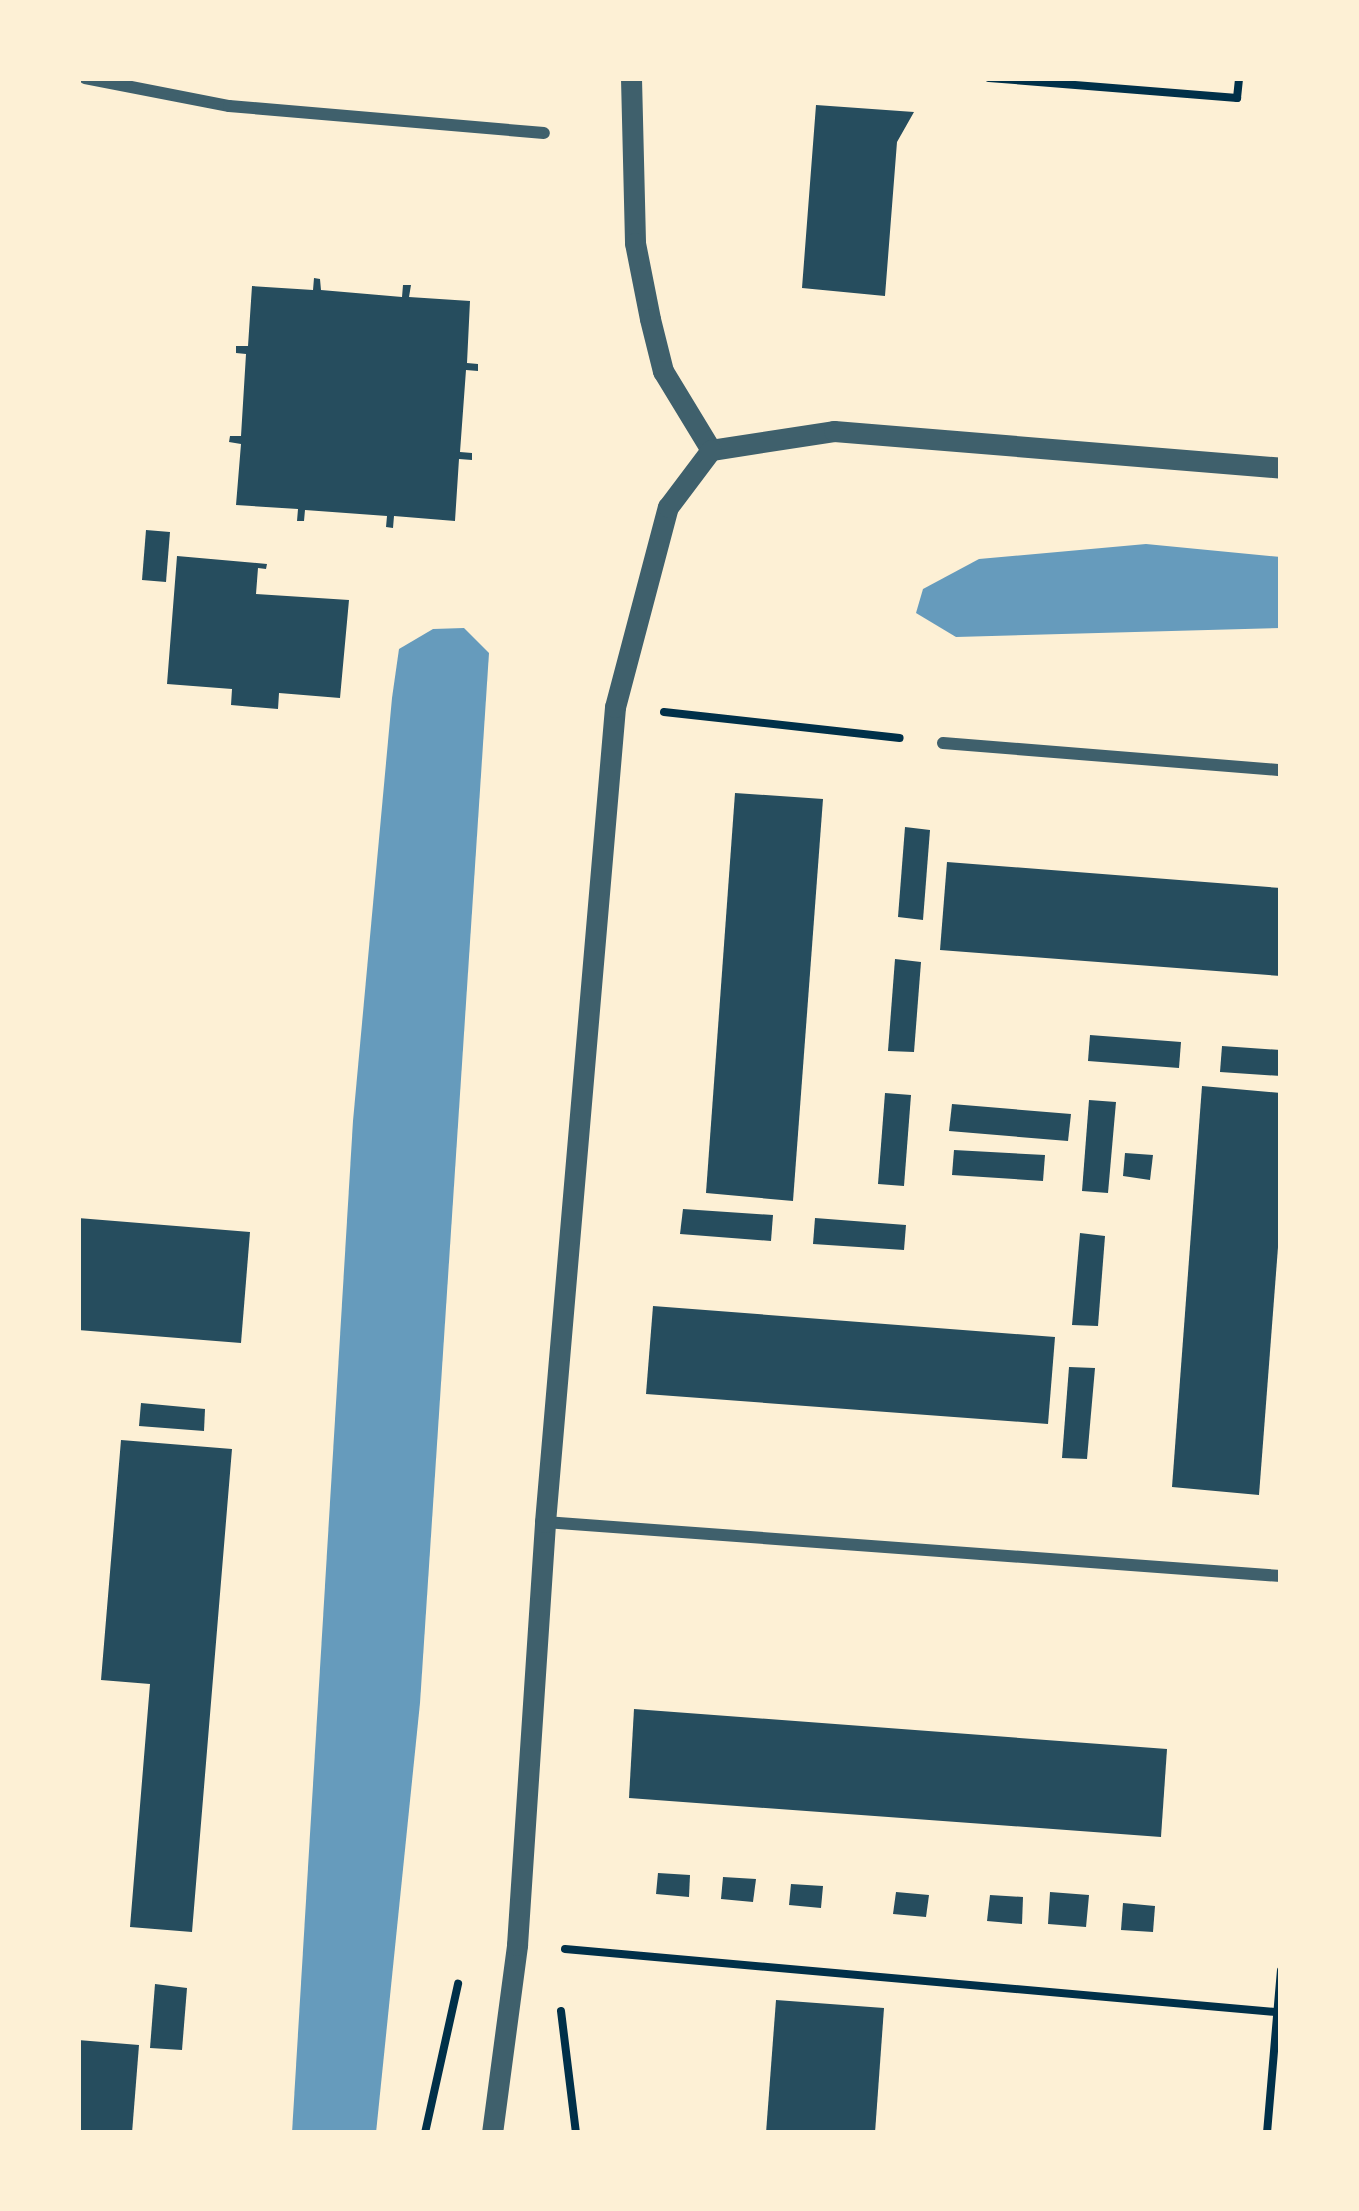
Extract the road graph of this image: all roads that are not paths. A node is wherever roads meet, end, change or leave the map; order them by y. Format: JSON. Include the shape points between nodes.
{"nodes":[{"id":1,"x":85,"y":78,"type":"edge"},
{"id":2,"x":631,"y":78,"type":"edge"},
{"id":3,"x":544,"y":133,"type":"dead end"},
{"id":4,"x":711,"y":450,"type":"junction"},
{"id":5,"x":1281,"y":468,"type":"edge"},
{"id":6,"x":943,"y":743,"type":"road end"},
{"id":7,"x":1281,"y":770,"type":"edge"},
{"id":8,"x":545,"y":1522,"type":"junction"},
{"id":9,"x":1281,"y":1576,"type":"edge"},
{"id":10,"x":503,"y":2083,"type":"junction"},
{"id":11,"x":492,"y":2133,"type":"edge"},
{"id":12,"x":508,"y":2133,"type":"edge"}],
"edges":[{"from":1,"to":3,"type":"street","via":[[229,106]]},
{"from":2,"to":4,"type":"street","via":[[635,243],[650,320],[663,371]]},
{"from":4,"to":5,"type":"street","via":[[834,431]]},
{"from":4,"to":8,"type":"street","via":[[668,507],[615,707]]},
{"from":6,"to":7,"type":"street"},
{"from":8,"to":9,"type":"street"},
{"from":8,"to":10,"type":"street"},
{"from":10,"to":11,"type":"street"},
{"from":10,"to":12,"type":"street"}]}
